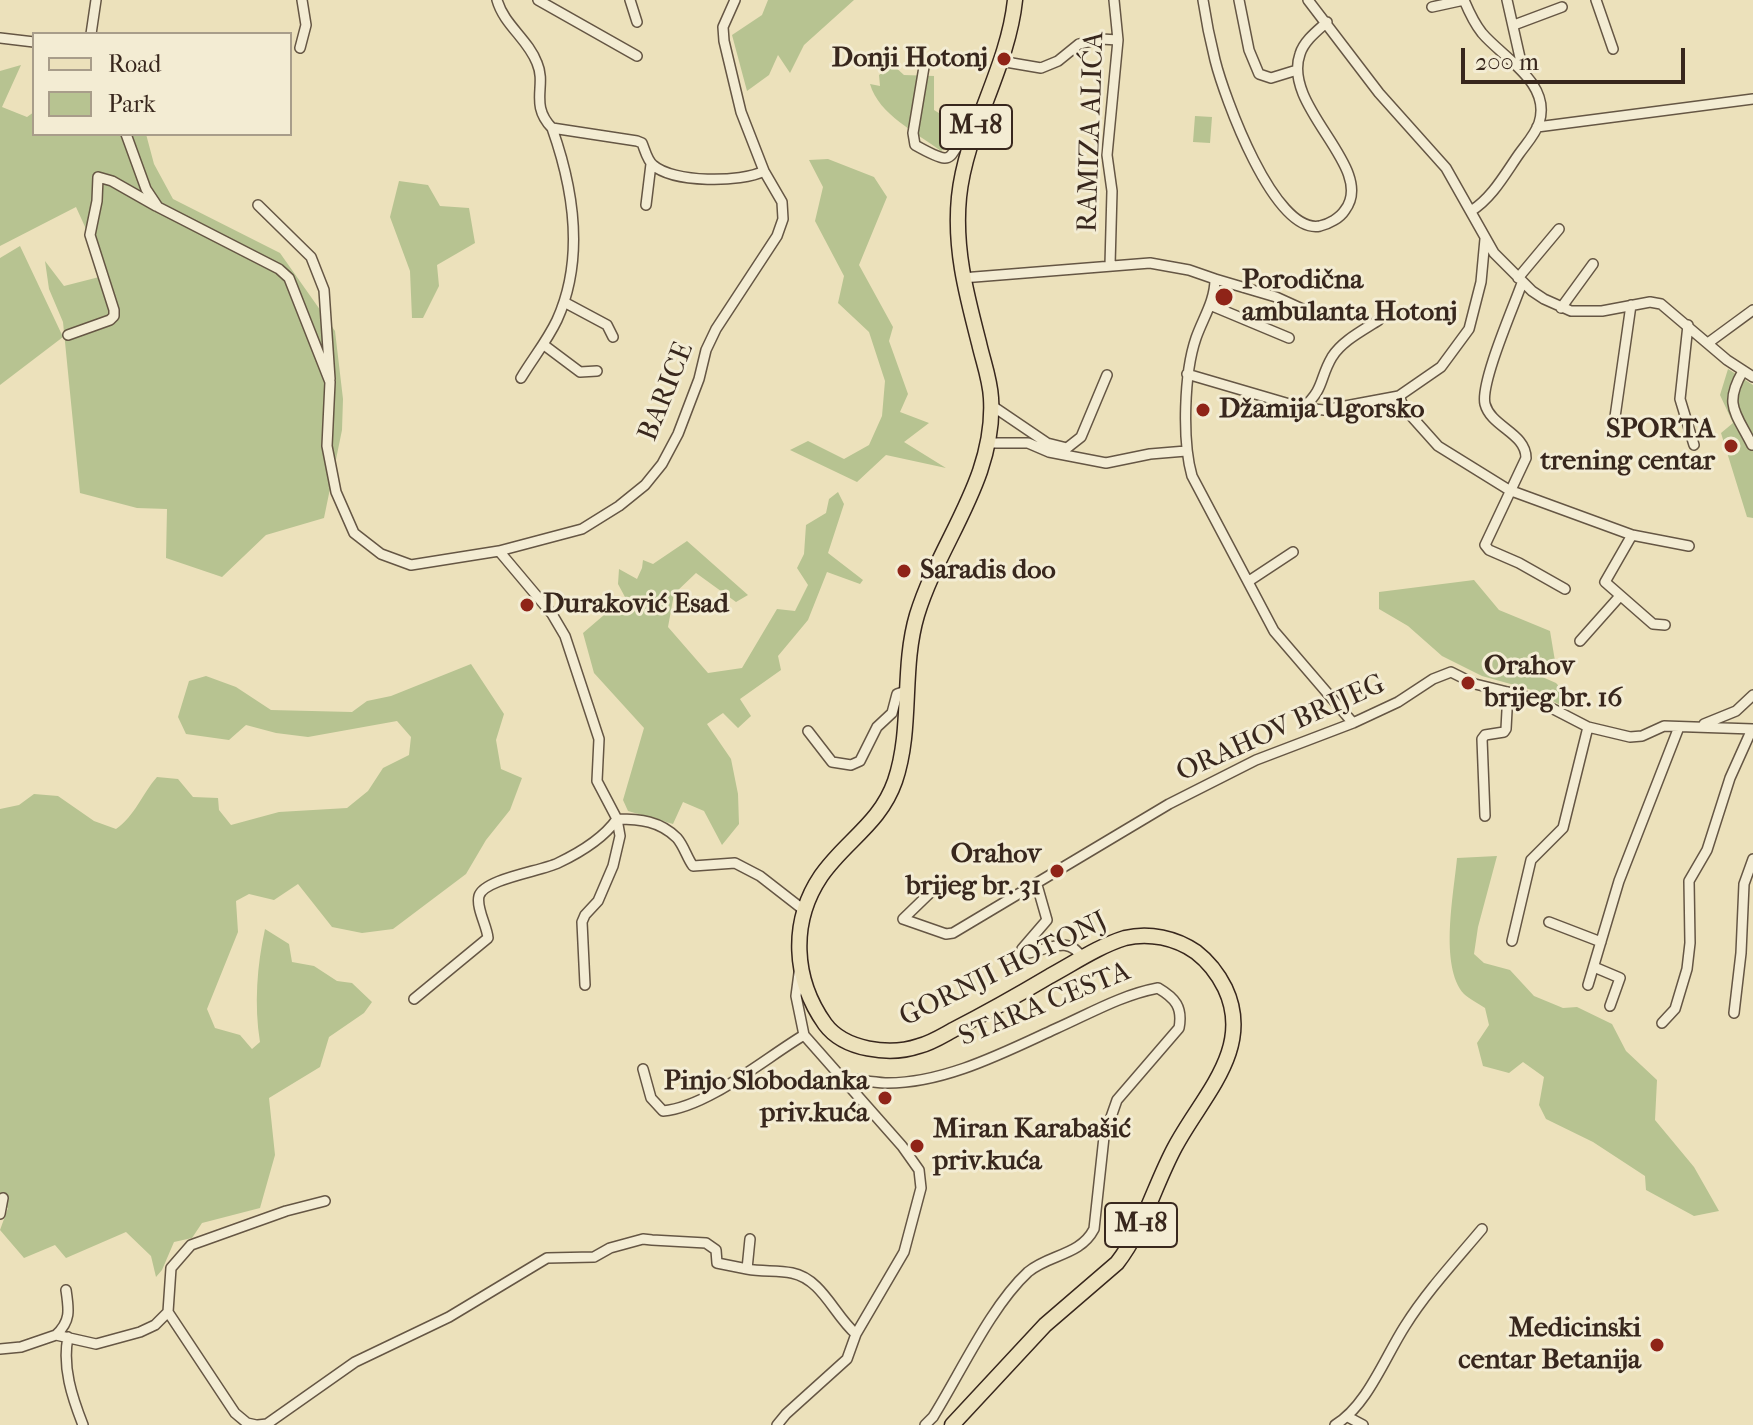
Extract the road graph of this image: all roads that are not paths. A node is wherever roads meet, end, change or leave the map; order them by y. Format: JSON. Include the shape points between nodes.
{"nodes":[{"id":1,"x":96,"y":0,"type":"edge"},
{"id":2,"x":302,"y":0,"type":"edge"},
{"id":3,"x":497,"y":0,"type":"edge"},
{"id":4,"x":538,"y":0,"type":"edge"},
{"id":5,"x":630,"y":0,"type":"edge"},
{"id":6,"x":735,"y":0,"type":"edge"},
{"id":7,"x":1015,"y":0,"type":"edge"},
{"id":8,"x":1114,"y":0,"type":"edge"},
{"id":9,"x":1203,"y":0,"type":"edge"},
{"id":10,"x":1239,"y":0,"type":"edge"},
{"id":11,"x":1308,"y":0,"type":"edge"},
{"id":12,"x":1464,"y":0,"type":"edge"},
{"id":13,"x":1507,"y":0,"type":"edge"},
{"id":14,"x":1596,"y":0,"type":"edge"},
{"id":15,"x":1432,"y":7,"type":"dead end"},
{"id":16,"x":1562,"y":7,"type":"dead end"},
{"id":17,"x":637,"y":22,"type":"dead end"},
{"id":18,"x":1327,"y":22,"type":"junction"},
{"id":19,"x":1514,"y":25,"type":"junction"},
{"id":20,"x":91,"y":32,"type":"edge"},
{"id":21,"x":0,"y":38,"type":"edge"},
{"id":22,"x":1118,"y":40,"type":"junction"},
{"id":23,"x":32,"y":42,"type":"edge"},
{"id":24,"x":300,"y":48,"type":"dead end"},
{"id":25,"x":1613,"y":49,"type":"dead end"},
{"id":26,"x":637,"y":56,"type":"dead end"},
{"id":27,"x":1000,"y":61,"type":"junction"},
{"id":28,"x":923,"y":62,"type":"dead end"},
{"id":29,"x":1297,"y":70,"type":"junction"},
{"id":30,"x":1523,"y":71,"type":"junction"},
{"id":31,"x":1753,"y":99,"type":"edge"},
{"id":32,"x":976,"y":127,"type":"junction"},
{"id":33,"x":1537,"y":127,"type":"junction"},
{"id":34,"x":552,"y":128,"type":"junction"},
{"id":35,"x":127,"y":136,"type":"edge"},
{"id":36,"x":651,"y":164,"type":"junction"},
{"id":37,"x":764,"y":171,"type":"junction"},
{"id":38,"x":258,"y":205,"type":"dead end"},
{"id":39,"x":646,"y":205,"type":"dead end"},
{"id":40,"x":158,"y":207,"type":"junction"},
{"id":41,"x":1471,"y":211,"type":"junction"},
{"id":42,"x":1559,"y":229,"type":"dead end"},
{"id":43,"x":1485,"y":239,"type":"junction"},
{"id":44,"x":1593,"y":264,"type":"dead end"},
{"id":45,"x":1110,"y":265,"type":"junction"},
{"id":46,"x":962,"y":278,"type":"junction"},
{"id":47,"x":1215,"y":279,"type":"junction"},
{"id":48,"x":1520,"y":280,"type":"junction"},
{"id":49,"x":564,"y":302,"type":"junction"},
{"id":50,"x":1210,"y":305,"type":"junction"},
{"id":51,"x":1631,"y":305,"type":"junction"},
{"id":52,"x":1561,"y":308,"type":"junction"},
{"id":53,"x":1753,"y":310,"type":"edge"},
{"id":54,"x":1309,"y":312,"type":"dead end"},
{"id":55,"x":1379,"y":320,"type":"dead end"},
{"id":56,"x":1688,"y":325,"type":"junction"},
{"id":57,"x":68,"y":335,"type":"dead end"},
{"id":58,"x":613,"y":337,"type":"dead end"},
{"id":59,"x":1289,"y":338,"type":"dead end"},
{"id":60,"x":1708,"y":343,"type":"junction"},
{"id":61,"x":544,"y":345,"type":"junction"},
{"id":62,"x":597,"y":371,"type":"dead end"},
{"id":63,"x":1743,"y":371,"type":"junction"},
{"id":64,"x":1187,"y":374,"type":"junction"},
{"id":65,"x":1107,"y":375,"type":"dead end"},
{"id":66,"x":1753,"y":377,"type":"edge"},
{"id":67,"x":521,"y":378,"type":"dead end"},
{"id":68,"x":330,"y":382,"type":"junction"},
{"id":69,"x":1399,"y":396,"type":"junction"},
{"id":70,"x":991,"y":405,"type":"junction"},
{"id":71,"x":1303,"y":408,"type":"junction"},
{"id":72,"x":1613,"y":431,"type":"dead end"},
{"id":73,"x":989,"y":443,"type":"junction"},
{"id":74,"x":1694,"y":445,"type":"dead end"},
{"id":75,"x":1752,"y":445,"type":"edge"},
{"id":76,"x":1186,"y":451,"type":"junction"},
{"id":77,"x":1509,"y":490,"type":"junction"},
{"id":78,"x":1632,"y":535,"type":"junction"},
{"id":79,"x":1689,"y":546,"type":"dead end"},
{"id":80,"x":499,"y":551,"type":"junction"},
{"id":81,"x":1293,"y":552,"type":"dead end"},
{"id":82,"x":1249,"y":581,"type":"junction"},
{"id":83,"x":1565,"y":589,"type":"dead end"},
{"id":84,"x":1620,"y":596,"type":"junction"},
{"id":85,"x":1665,"y":625,"type":"dead end"},
{"id":86,"x":1580,"y":641,"type":"dead end"},
{"id":87,"x":906,"y":691,"type":"junction"},
{"id":88,"x":1508,"y":692,"type":"junction"},
{"id":89,"x":1753,"y":695,"type":"edge"},
{"id":90,"x":1353,"y":723,"type":"junction"},
{"id":91,"x":1588,"y":727,"type":"junction"},
{"id":92,"x":1679,"y":727,"type":"junction"},
{"id":93,"x":1698,"y":728,"type":"junction"},
{"id":94,"x":1752,"y":729,"type":"edge"},
{"id":95,"x":808,"y":731,"type":"dead end"},
{"id":96,"x":1485,"y":816,"type":"dead end"},
{"id":97,"x":617,"y":819,"type":"junction"},
{"id":98,"x":1753,"y":859,"type":"edge"},
{"id":99,"x":1037,"y":885,"type":"junction"},
{"id":100,"x":933,"y":890,"type":"dead end"},
{"id":101,"x":805,"y":911,"type":"junction"},
{"id":102,"x":1549,"y":922,"type":"dead end"},
{"id":103,"x":1512,"y":941,"type":"dead end"},
{"id":104,"x":1601,"y":942,"type":"junction"},
{"id":105,"x":1082,"y":958,"type":"junction"},
{"id":106,"x":1594,"y":967,"type":"junction"},
{"id":107,"x":800,"y":970,"type":"junction"},
{"id":108,"x":585,"y":985,"type":"dead end"},
{"id":109,"x":1588,"y":985,"type":"dead end"},
{"id":110,"x":414,"y":999,"type":"dead end"},
{"id":111,"x":1610,"y":1006,"type":"dead end"},
{"id":112,"x":1734,"y":1013,"type":"dead end"},
{"id":113,"x":1662,"y":1023,"type":"dead end"},
{"id":114,"x":804,"y":1035,"type":"junction"},
{"id":115,"x":643,"y":1069,"type":"dead end"},
{"id":116,"x":841,"y":1078,"type":"junction"},
{"id":117,"x":3,"y":1198,"type":"dead end"},
{"id":118,"x":325,"y":1201,"type":"dead end"},
{"id":119,"x":0,"y":1214,"type":"edge"},
{"id":120,"x":1482,"y":1229,"type":"dead end"},
{"id":121,"x":750,"y":1239,"type":"dead end"},
{"id":122,"x":747,"y":1269,"type":"junction"},
{"id":123,"x":66,"y":1290,"type":"dead end"},
{"id":124,"x":168,"y":1312,"type":"junction"},
{"id":125,"x":856,"y":1334,"type":"junction"},
{"id":126,"x":56,"y":1335,"type":"junction"},
{"id":127,"x":68,"y":1337,"type":"junction"},
{"id":128,"x":0,"y":1349,"type":"edge"},
{"id":129,"x":1348,"y":1417,"type":"junction"},
{"id":130,"x":83,"y":1425,"type":"edge"},
{"id":131,"x":257,"y":1425,"type":"edge"},
{"id":132,"x":777,"y":1425,"type":"edge"},
{"id":133,"x":925,"y":1425,"type":"edge"},
{"id":134,"x":952,"y":1425,"type":"edge"},
{"id":135,"x":1335,"y":1425,"type":"edge"},
{"id":136,"x":1363,"y":1425,"type":"edge"}],
"edges":[{"from":1,"to":20,"type":"street"},
{"from":2,"to":24,"type":"street","via":[[306,25]]},
{"from":3,"to":34,"type":"street","via":[[500,13],[538,66],[539,106]]},
{"from":4,"to":26,"type":"street"},
{"from":5,"to":17,"type":"street"},
{"from":6,"to":37,"type":"street","name":"BARICE","via":[[723,27],[724,41],[741,112]]},
{"from":7,"to":27,"type":"main road","number":"M-18"},
{"from":8,"to":22,"type":"street","name":"RAMIZA ALIĆA"},
{"from":9,"to":29,"type":"street","via":[[1215,62],[1251,158],[1287,213],[1314,226],[1345,211],[1351,183],[1302,97]]},
{"from":10,"to":29,"type":"street","via":[[1259,74],[1271,78]]},
{"from":11,"to":18,"type":"street"},
{"from":12,"to":15,"type":"street"},
{"from":12,"to":30,"type":"street","via":[[1482,33]]},
{"from":13,"to":19,"type":"street"},
{"from":14,"to":25,"type":"street"},
{"from":16,"to":19,"type":"street"},
{"from":18,"to":29,"type":"street","via":[[1300,53]]},
{"from":18,"to":41,"type":"street","via":[[1379,93],[1446,168]]},
{"from":19,"to":30,"type":"street"},
{"from":21,"to":23,"type":"street"},
{"from":22,"to":27,"type":"street","via":[[1079,44],[1041,68]]},
{"from":22,"to":45,"type":"street","name":"RAMIZA ALIĆA","via":[[1107,155],[1112,191]]},
{"from":27,"to":32,"type":"main road","number":"M-18"},
{"from":28,"to":32,"type":"street","via":[[915,145],[946,158]]},
{"from":30,"to":33,"type":"street","via":[[1541,108]]},
{"from":31,"to":33,"type":"street"},
{"from":32,"to":46,"type":"main road","number":"M-18","via":[[960,189]]},
{"from":33,"to":41,"type":"street","via":[[1498,185]]},
{"from":34,"to":36,"type":"street","via":[[637,141]]},
{"from":34,"to":49,"type":"street","via":[[571,195],[574,258]]},
{"from":35,"to":40,"type":"street"},
{"from":36,"to":37,"type":"street","via":[[683,177],[754,177]]},
{"from":36,"to":39,"type":"street"},
{"from":37,"to":80,"type":"street","name":"BARICE","via":[[782,202],[783,219],[716,329],[662,464],[628,499],[582,529]]},
{"from":38,"to":68,"type":"street","via":[[311,257],[324,290]]},
{"from":40,"to":57,"type":"street","via":[[98,177],[90,235],[114,316]]},
{"from":40,"to":68,"type":"street","via":[[289,278]]},
{"from":41,"to":43,"type":"street"},
{"from":42,"to":48,"type":"street"},
{"from":43,"to":48,"type":"street"},
{"from":43,"to":69,"type":"street","via":[[1469,329],[1441,367]]},
{"from":44,"to":52,"type":"street"},
{"from":45,"to":46,"type":"street"},
{"from":45,"to":47,"type":"street","via":[[1162,264]]},
{"from":46,"to":70,"type":"main road","number":"M-18"},
{"from":47,"to":50,"type":"street"},
{"from":47,"to":54,"type":"street"},
{"from":48,"to":52,"type":"street"},
{"from":48,"to":77,"type":"street","via":[[1485,404],[1527,453]]},
{"from":49,"to":58,"type":"street","via":[[607,325]]},
{"from":49,"to":61,"type":"street"},
{"from":50,"to":59,"type":"street"},
{"from":50,"to":64,"type":"street"},
{"from":51,"to":52,"type":"street","via":[[1589,312]]},
{"from":51,"to":56,"type":"street","via":[[1661,304]]},
{"from":51,"to":72,"type":"street"},
{"from":53,"to":60,"type":"street"},
{"from":55,"to":71,"type":"street","via":[[1338,348],[1317,395]]},
{"from":56,"to":60,"type":"street"},
{"from":56,"to":74,"type":"street","via":[[1680,399]]},
{"from":60,"to":63,"type":"street"},
{"from":61,"to":62,"type":"street","via":[[580,372]]},
{"from":61,"to":67,"type":"street"},
{"from":63,"to":66,"type":"street"},
{"from":63,"to":75,"type":"street","via":[[1731,399]]},
{"from":64,"to":71,"type":"street"},
{"from":64,"to":76,"type":"street"},
{"from":65,"to":70,"type":"street","via":[[1081,437],[1067,448],[1047,443]]},
{"from":68,"to":80,"type":"street","via":[[327,446],[336,492],[354,533],[381,554],[411,565]]},
{"from":69,"to":71,"type":"street","via":[[1324,410]]},
{"from":69,"to":77,"type":"street","via":[[1438,446]]},
{"from":70,"to":73,"type":"main road","number":"M-18"},
{"from":73,"to":76,"type":"street","via":[[1028,443],[1106,463]]},
{"from":73,"to":87,"type":"main road","name":"GORNJI HOTONJ","number":"M-18","via":[[917,615]]},
{"from":76,"to":82,"type":"street","via":[[1211,516]]},
{"from":77,"to":78,"type":"street"},
{"from":77,"to":83,"type":"street","via":[[1485,545]]},
{"from":78,"to":79,"type":"street"},
{"from":78,"to":84,"type":"street","via":[[1605,579]]},
{"from":80,"to":97,"type":"street","via":[[565,636],[599,739],[597,781]]},
{"from":81,"to":82,"type":"street"},
{"from":82,"to":90,"type":"street","via":[[1274,631]]},
{"from":84,"to":85,"type":"street","via":[[1653,624]]},
{"from":84,"to":86,"type":"street"},
{"from":87,"to":95,"type":"street","via":[[897,694],[892,713],[877,727],[860,761],[851,765],[832,762]]},
{"from":87,"to":101,"type":"main road","name":"GORNJI HOTONJ","number":"M-18","via":[[903,744],[888,797],[873,822],[821,876]]},
{"from":88,"to":90,"type":"street","name":"ORAHOV BRIJEG","via":[[1451,672]]},
{"from":88,"to":91,"type":"street","name":"ORAHOV BRIJEG","via":[[1532,698]]},
{"from":88,"to":96,"type":"street","via":[[1506,729],[1482,739]]},
{"from":89,"to":93,"type":"street","name":"ORAHOV BRIJEG","via":[[1725,718]]},
{"from":90,"to":99,"type":"street","name":"ORAHOV BRIJEG","via":[[1256,760],[1181,798]]},
{"from":91,"to":92,"type":"street","name":"ORAHOV BRIJEG","via":[[1637,738],[1658,727]]},
{"from":91,"to":103,"type":"street","via":[[1563,828],[1531,860]]},
{"from":92,"to":93,"type":"street","name":"ORAHOV BRIJEG"},
{"from":92,"to":104,"type":"street"},
{"from":93,"to":94,"type":"street","name":"ORAHOV BRIJEG"},
{"from":94,"to":113,"type":"street","name":"ORAHOV BRIJEG","via":[[1707,850],[1689,881],[1687,969],[1675,1009]]},
{"from":97,"to":101,"type":"street","via":[[656,823],[678,839],[693,866],[735,863]]},
{"from":97,"to":108,"type":"street","via":[[620,836],[613,866],[582,922]]},
{"from":97,"to":110,"type":"street","via":[[578,853],[482,891],[479,904],[488,938]]},
{"from":98,"to":112,"type":"street","via":[[1744,884]]},
{"from":99,"to":100,"type":"street","name":"ORAHOV BRIJEG","via":[[946,934],[903,919]]},
{"from":99,"to":105,"type":"street","via":[[1047,920],[1022,949],[1028,953],[1067,944]]},
{"from":101,"to":107,"type":"main road","name":"GORNJI HOTONJ","number":"M-18"},
{"from":102,"to":104,"type":"street"},
{"from":104,"to":106,"type":"street"},
{"from":105,"to":107,"type":"main road","name":"GORNJI HOTONJ","number":"M-18","via":[[991,1011],[922,1046],[903,1050],[877,1050],[836,1035],[812,1002]]},
{"from":105,"to":134,"type":"main road","name":"GORNJI HOTONJ","number":"M-18","via":[[1126,938],[1167,938],[1189,947],[1210,963],[1232,1004],[1230,1051],[1173,1149],[1130,1246],[1018,1351]]},
{"from":106,"to":109,"type":"street"},
{"from":106,"to":111,"type":"street","via":[[1620,978]]},
{"from":107,"to":114,"type":"street","via":[[796,996]]},
{"from":114,"to":115,"type":"street","via":[[712,1096],[678,1110],[663,1111],[651,1098]]},
{"from":114,"to":116,"type":"street"},
{"from":116,"to":125,"type":"street","via":[[902,1146],[919,1170],[921,1188],[904,1252]]},
{"from":116,"to":133,"type":"street","name":"STARA CESTA","via":[[886,1083],[969,1066],[1141,991],[1158,988],[1175,999],[1181,1016],[1179,1028],[1117,1100],[1104,1137],[1089,1239],[1028,1273],[998,1310]]},
{"from":117,"to":119,"type":"street"},
{"from":118,"to":124,"type":"street","via":[[191,1245],[171,1268]]},
{"from":120,"to":129,"type":"street","via":[[1406,1324]]},
{"from":121,"to":122,"type":"street"},
{"from":122,"to":125,"type":"street","via":[[808,1279]]},
{"from":122,"to":131,"type":"street","via":[[717,1263],[716,1250],[706,1243],[643,1239],[594,1257],[547,1258],[449,1317],[355,1362],[267,1424]]},
{"from":123,"to":126,"type":"street","via":[[70,1313]]},
{"from":124,"to":127,"type":"street","via":[[140,1332],[96,1344]]},
{"from":124,"to":131,"type":"street","via":[[235,1413]]},
{"from":125,"to":132,"type":"street","via":[[847,1359]]},
{"from":126,"to":127,"type":"street"},
{"from":126,"to":128,"type":"street"},
{"from":127,"to":130,"type":"street","via":[[66,1363]]},
{"from":129,"to":135,"type":"street"},
{"from":129,"to":136,"type":"street"}]}
